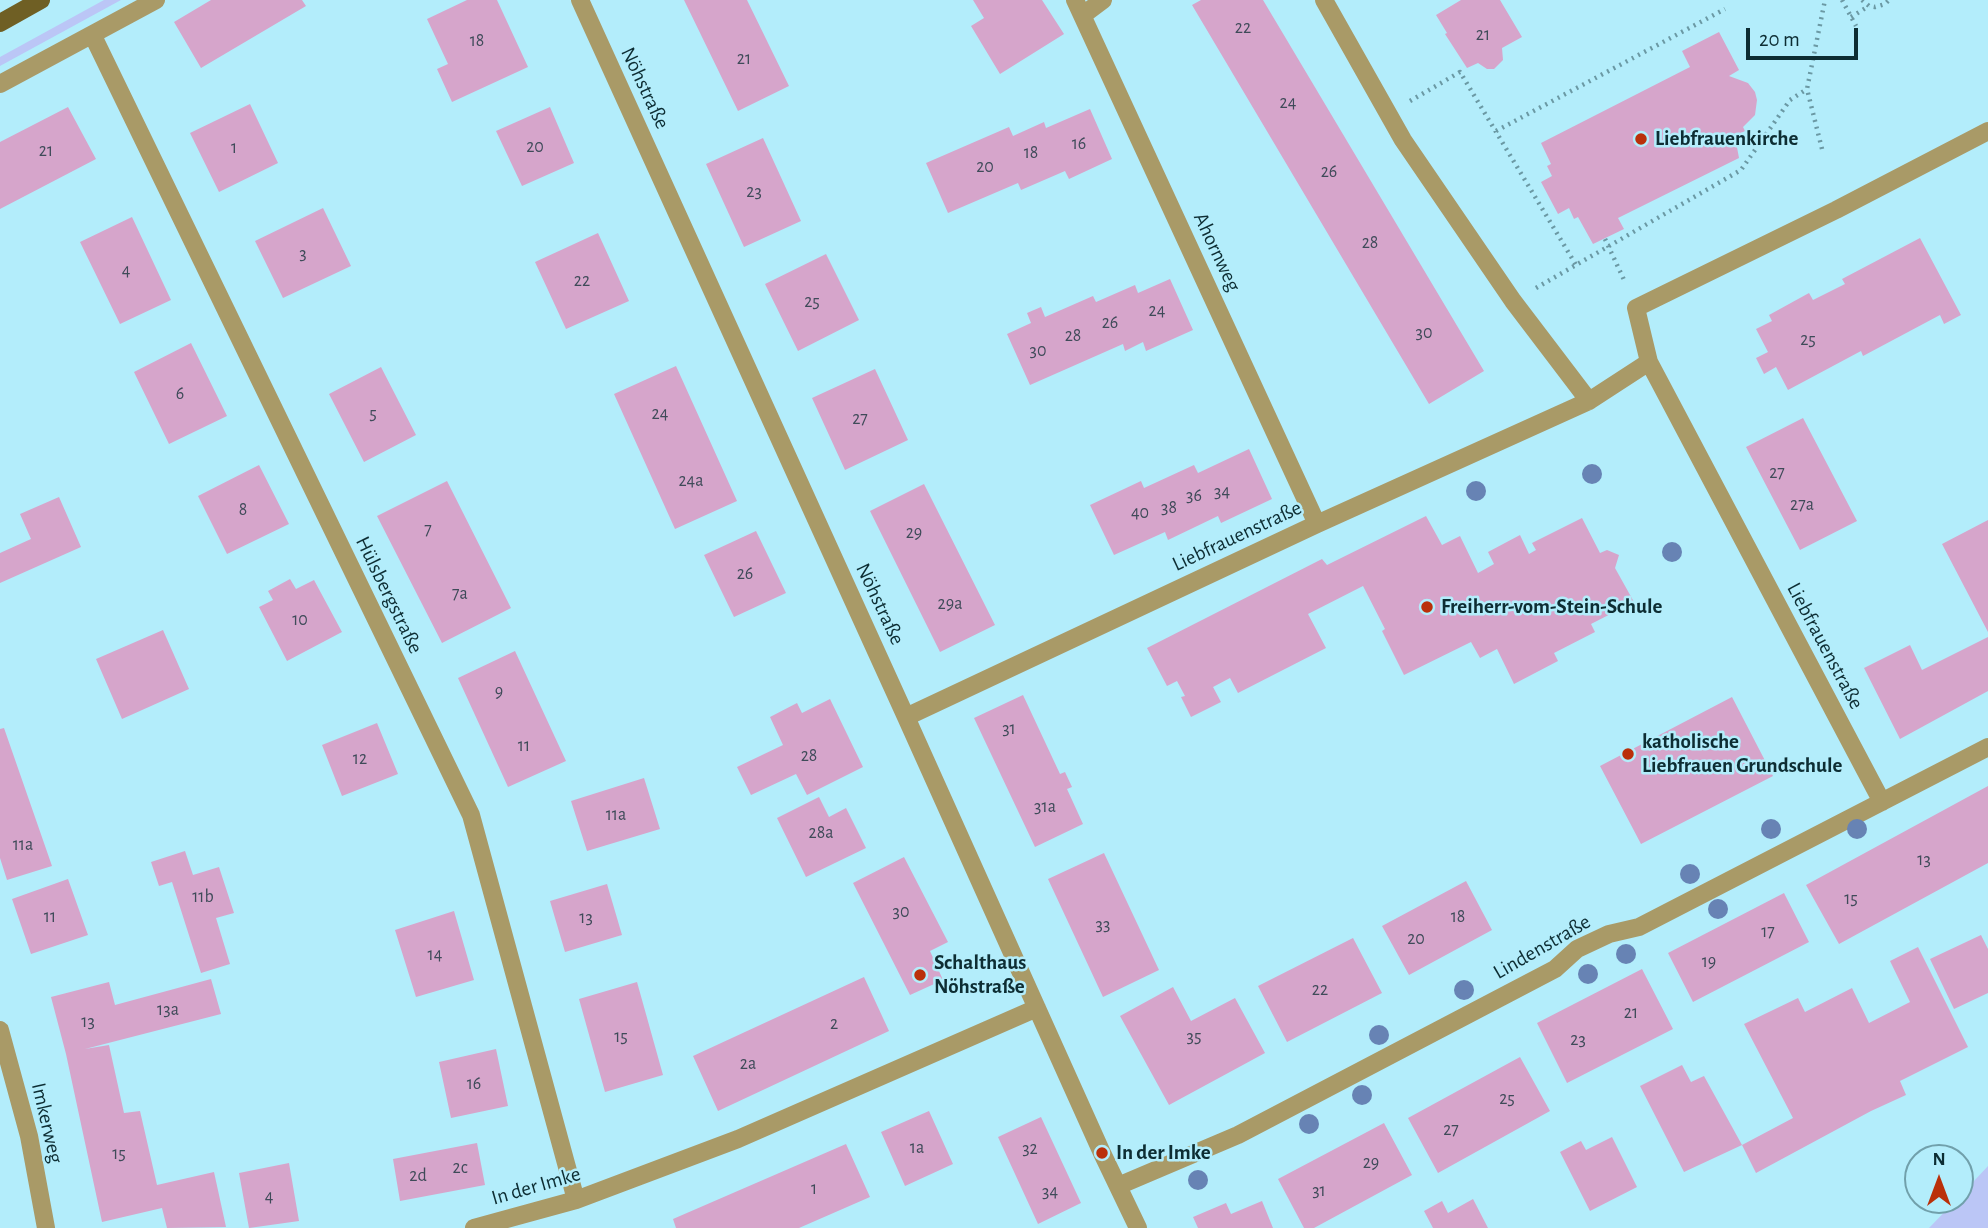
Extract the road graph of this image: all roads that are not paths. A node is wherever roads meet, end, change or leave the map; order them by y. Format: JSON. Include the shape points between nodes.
{"nodes":[{"id":1,"x":41,"y":0,"type":"edge"},
{"id":2,"x":156,"y":0,"type":"edge"},
{"id":3,"x":580,"y":0,"type":"edge"},
{"id":4,"x":1103,"y":0,"type":"edge"},
{"id":5,"x":1324,"y":0,"type":"edge"},
{"id":6,"x":1079,"y":8,"type":"edge"},
{"id":7,"x":0,"y":23,"type":"edge"},
{"id":8,"x":93,"y":36,"type":"junction"},
{"id":9,"x":0,"y":84,"type":"edge"},
{"id":10,"x":1988,"y":131,"type":"edge"},
{"id":11,"x":1649,"y":362,"type":"junction"},
{"id":12,"x":1589,"y":401,"type":"junction"},
{"id":13,"x":1317,"y":524,"type":"junction"},
{"id":14,"x":906,"y":717,"type":"junction"},
{"id":15,"x":1988,"y":747,"type":"edge"},
{"id":16,"x":1882,"y":802,"type":"junction"},
{"id":17,"x":1037,"y":1008,"type":"junction"},
{"id":18,"x":0,"y":1030,"type":"edge"},
{"id":19,"x":1118,"y":1186,"type":"junction"},
{"id":20,"x":576,"y":1200,"type":"junction"},
{"id":21,"x":46,"y":1228,"type":"edge"},
{"id":22,"x":474,"y":1228,"type":"edge"},
{"id":23,"x":1138,"y":1228,"type":"edge"}],
"edges":[{"from":1,"to":7,"type":"main road"},
{"from":2,"to":8,"type":"street"},
{"from":3,"to":14,"type":"street","name":"Nöhstraße"},
{"from":4,"to":6,"type":"street"},
{"from":5,"to":12,"type":"street","via":[[1403,140],[1513,301]]},
{"from":6,"to":13,"type":"street","name":"Ahornweg"},
{"from":8,"to":9,"type":"street"},
{"from":8,"to":20,"type":"street","name":"Hülsbergstraße","via":[[471,815]]},
{"from":10,"to":11,"type":"street","name":"Liebfrauenstraße","via":[[1636,308]]},
{"from":11,"to":12,"type":"street","name":"Liebfrauenstraße"},
{"from":11,"to":16,"type":"street","name":"Liebfrauenstraße"},
{"from":12,"to":13,"type":"street","name":"Liebfrauenstraße"},
{"from":13,"to":14,"type":"street","name":"Liebfrauenstraße"},
{"from":14,"to":17,"type":"street","name":"Nöhstraße"},
{"from":15,"to":16,"type":"street","name":"Lindenstraße"},
{"from":16,"to":19,"type":"street","name":"Lindenstraße","via":[[1639,927],[1577,949],[1555,969],[1238,1135]]},
{"from":17,"to":19,"type":"street","name":"Nöhstraße"},
{"from":17,"to":20,"type":"street","name":"In der Imke","via":[[738,1139]]},
{"from":18,"to":21,"type":"street","name":"Imkerweg","via":[[29,1136]]},
{"from":19,"to":23,"type":"street","name":"Nöhstraße"},
{"from":20,"to":22,"type":"street","name":"In der Imke"}]}
